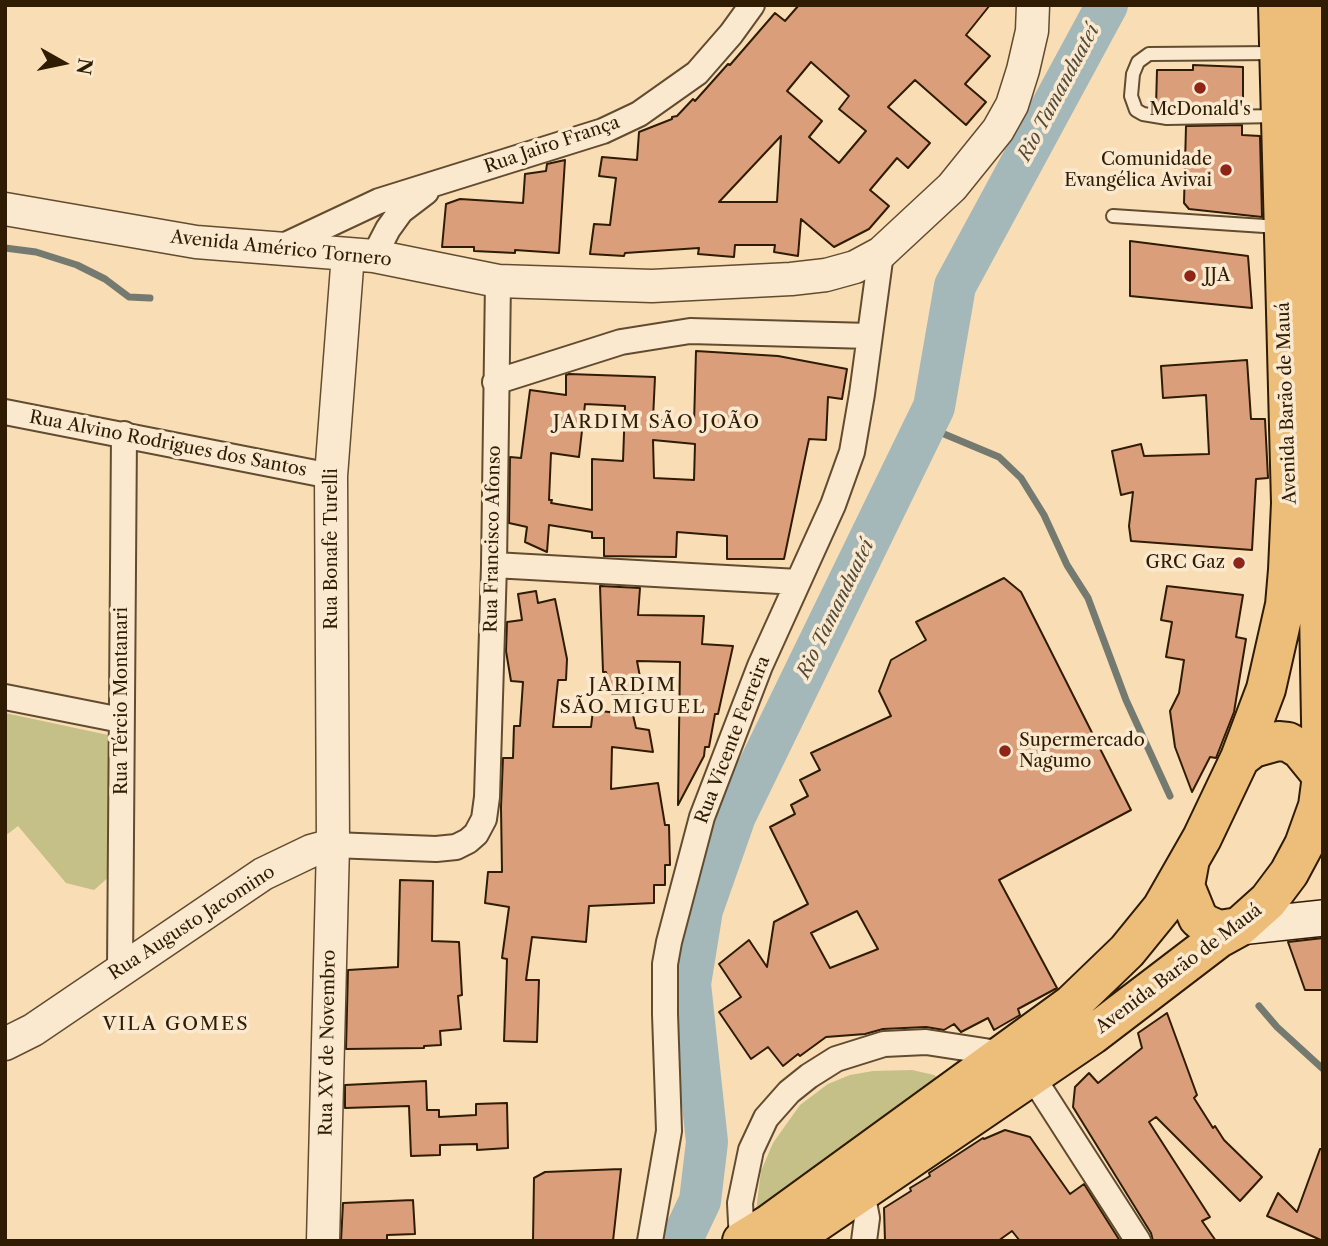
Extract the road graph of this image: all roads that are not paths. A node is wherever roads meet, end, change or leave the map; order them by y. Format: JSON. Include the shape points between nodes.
{"nodes":[{"id":1,"x":752,"y":5,"type":"edge"},
{"id":2,"x":1033,"y":5,"type":"edge"},
{"id":3,"x":1278,"y":5,"type":"edge"},
{"id":4,"x":1306,"y":5,"type":"edge"},
{"id":5,"x":1279,"y":52,"type":"junction"},
{"id":6,"x":1280,"y":116,"type":"junction"},
{"id":7,"x":434,"y":185,"type":"junction"},
{"id":8,"x":5,"y":209,"type":"edge"},
{"id":9,"x":1113,"y":216,"type":"dead end"},
{"id":10,"x":1283,"y":227,"type":"junction"},
{"id":11,"x":279,"y":248,"type":"junction"},
{"id":12,"x":881,"y":253,"type":"junction"},
{"id":13,"x":361,"y":255,"type":"junction"},
{"id":14,"x":498,"y":281,"type":"junction"},
{"id":15,"x":1319,"y":332,"type":"edge"},
{"id":16,"x":869,"y":336,"type":"junction"},
{"id":17,"x":495,"y":382,"type":"junction"},
{"id":18,"x":5,"y":412,"type":"edge"},
{"id":19,"x":124,"y":433,"type":"junction"},
{"id":20,"x":331,"y":475,"type":"junction"},
{"id":21,"x":494,"y":565,"type":"junction"},
{"id":22,"x":798,"y":582,"type":"junction"},
{"id":23,"x":5,"y":696,"type":"edge"},
{"id":24,"x":121,"y":720,"type":"junction"},
{"id":25,"x":1240,"y":758,"type":"junction"},
{"id":26,"x":487,"y":797,"type":"joint"},
{"id":27,"x":1321,"y":800,"type":"edge"},
{"id":28,"x":332,"y":845,"type":"junction"},
{"id":29,"x":1190,"y":859,"type":"junction"},
{"id":30,"x":1323,"y":918,"type":"edge"},
{"id":31,"x":1239,"y":927,"type":"junction"},
{"id":32,"x":120,"y":969,"type":"junction"},
{"id":33,"x":5,"y":1044,"type":"edge"},
{"id":34,"x":1018,"y":1065,"type":"junction"},
{"id":35,"x":862,"y":1192,"type":"junction"},
{"id":36,"x":323,"y":1241,"type":"edge"},
{"id":37,"x":649,"y":1241,"type":"edge"},
{"id":38,"x":742,"y":1241,"type":"edge"},
{"id":39,"x":789,"y":1241,"type":"edge"},
{"id":40,"x":863,"y":1241,"type":"edge"},
{"id":41,"x":1138,"y":1241,"type":"edge"}],
"edges":[{"from":1,"to":7,"type":"street","name":"Rua Jairo França","via":[[697,73],[639,114],[603,131]]},
{"from":2,"to":12,"type":"street","name":"Avenida Américo Tornero","via":[[1023,70],[998,130],[952,187]]},
{"from":3,"to":5,"type":"main road","name":"Avenida Barão de Mauá"},
{"from":4,"to":15,"type":"main road","name":"Avenida Barão de Mauá"},
{"from":5,"to":6,"type":"main road","name":"Avenida Barão de Mauá"},
{"from":5,"to":6,"type":"lane","via":[[1149,54],[1138,62],[1131,96],[1136,110],[1167,118]]},
{"from":6,"to":10,"type":"main road","name":"Avenida Barão de Mauá"},
{"from":7,"to":11,"type":"street","name":"Rua Jairo França","via":[[379,201]]},
{"from":7,"to":13,"type":"street","name":"Rua Jairo França","via":[[401,211]]},
{"from":8,"to":11,"type":"street","name":"Avenida Américo Tornero","via":[[196,242]]},
{"from":9,"to":10,"type":"lane"},
{"from":10,"to":25,"type":"main road","name":"Avenida Barão de Mauá","via":[[1288,570],[1266,689]]},
{"from":11,"to":13,"type":"street","name":"Avenida Américo Tornero"},
{"from":12,"to":14,"type":"street","name":"Avenida Américo Tornero","via":[[855,267],[792,279],[652,286]]},
{"from":12,"to":16,"type":"street","name":"Rua Vicente Ferreira"},
{"from":13,"to":14,"type":"street","name":"Avenida Américo Tornero"},
{"from":13,"to":20,"type":"street","name":"Rua Bonafe Turelli"},
{"from":14,"to":17,"type":"street","name":"Rua Francisco Afonso"},
{"from":15,"to":27,"type":"main road","name":"Avenida Barão de Mauá"},
{"from":16,"to":17,"type":"street","via":[[690,331],[621,342]]},
{"from":16,"to":22,"type":"street","name":"Rua Vicente Ferreira","via":[[852,452],[834,505]]},
{"from":17,"to":21,"type":"street","name":"Rua Francisco Afonso"},
{"from":18,"to":19,"type":"street","name":"Rua Alvino Rodrigues dos Santos"},
{"from":19,"to":20,"type":"street","name":"Rua Alvino Rodrigues dos Santos"},
{"from":19,"to":24,"type":"street","name":"Rua Tércio Montanari"},
{"from":20,"to":28,"type":"street","name":"Rua Bonafe Turelli"},
{"from":21,"to":22,"type":"street"},
{"from":21,"to":26,"type":"street","name":"Rua Francisco Afonso"},
{"from":22,"to":37,"type":"street","name":"Rua Vicente Ferreira","via":[[702,817],[669,942],[665,964],[669,1132]]},
{"from":23,"to":24,"type":"street"},
{"from":24,"to":32,"type":"street","name":"Rua Tércio Montanari"},
{"from":25,"to":27,"type":"main road","via":[[1253,748],[1288,742],[1300,749]]},
{"from":25,"to":29,"type":"main road","name":"Avenida Barão de Mauá"},
{"from":26,"to":28,"type":"street","name":"Rua Augusto Jacomino","via":[[484,820],[476,834],[456,847]]},
{"from":27,"to":31,"type":"main road","name":"Avenida Barão de Mauá","via":[[1289,873],[1268,901]]},
{"from":28,"to":32,"type":"street","name":"Rua Augusto Jacomino","via":[[263,874]]},
{"from":28,"to":36,"type":"street","name":"Rua XV de Novembro"},
{"from":29,"to":31,"type":"main road","via":[[1185,886],[1198,918],[1219,930]]},
{"from":29,"to":34,"type":"main road","name":"Avenida Barão de Mauá","via":[[1163,908]]},
{"from":30,"to":31,"type":"main road"},
{"from":31,"to":34,"type":"main road","name":"Avenida Barão de Mauá","via":[[1092,1035]]},
{"from":32,"to":33,"type":"street","name":"Rua Augusto Jacomino","via":[[33,1030]]},
{"from":34,"to":35,"type":"main road","name":"Avenida Barão de Mauá"},
{"from":34,"to":38,"type":"main road","name":"Avenida Barão de Mauá"},
{"from":34,"to":38,"type":"street","via":[[926,1042],[884,1044],[836,1059],[809,1076],[766,1118],[751,1150],[740,1203]]},
{"from":34,"to":41,"type":"street"},
{"from":35,"to":39,"type":"main road","name":"Avenida Barão de Mauá"},
{"from":35,"to":40,"type":"street","via":[[867,1218]]}]}
